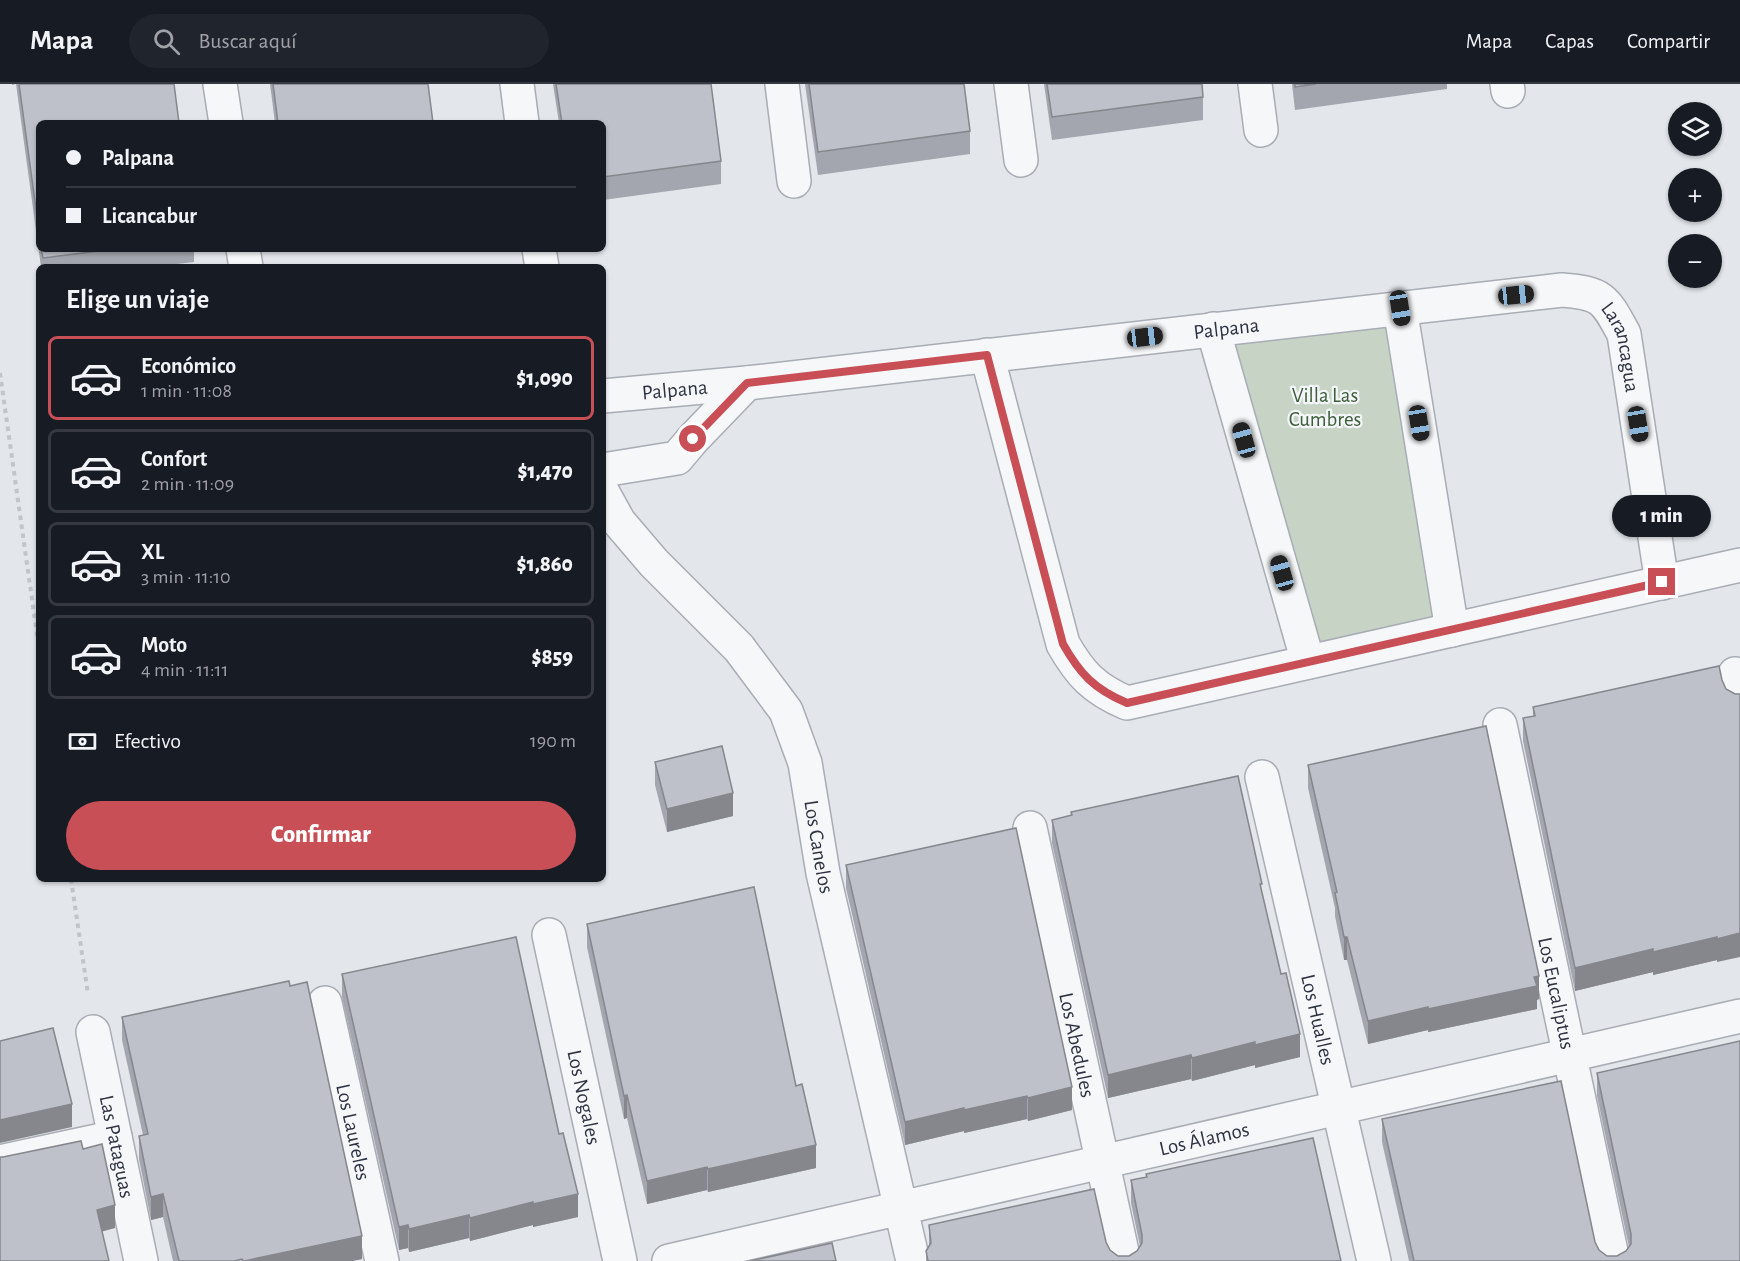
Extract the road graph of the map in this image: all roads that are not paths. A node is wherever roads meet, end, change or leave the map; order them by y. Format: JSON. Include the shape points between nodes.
{"nodes":[{"id":1,"x":220,"y":84,"type":"edge"},
{"id":2,"x":517,"y":84,"type":"edge"},
{"id":3,"x":782,"y":84,"type":"edge"},
{"id":4,"x":1011,"y":84,"type":"edge"},
{"id":5,"x":1255,"y":84,"type":"edge"},
{"id":6,"x":226,"y":120,"type":"edge"},
{"id":7,"x":522,"y":120,"type":"edge"},
{"id":8,"x":1261,"y":130,"type":"dead end"},
{"id":9,"x":1021,"y":160,"type":"dead end"},
{"id":10,"x":794,"y":181,"type":"dead end"},
{"id":11,"x":1562,"y":290,"type":"joint"},
{"id":12,"x":1400,"y":308,"type":"junction"},
{"id":13,"x":1213,"y":329,"type":"junction"},
{"id":14,"x":987,"y":355,"type":"junction"},
{"id":15,"x":747,"y":383,"type":"junction"},
{"id":16,"x":606,"y":396,"type":"edge"},
{"id":17,"x":606,"y":470,"type":"edge"},
{"id":18,"x":606,"y":498,"type":"edge"},
{"id":19,"x":1740,"y":565,"type":"edge"},
{"id":20,"x":1662,"y":582,"type":"junction"},
{"id":21,"x":1452,"y":630,"type":"junction"},
{"id":22,"x":1308,"y":662,"type":"junction"},
{"id":23,"x":1500,"y":725,"type":"dead end"},
{"id":24,"x":1262,"y":777,"type":"dead end"},
{"id":25,"x":1030,"y":828,"type":"dead end"},
{"id":26,"x":549,"y":935,"type":"dead end"},
{"id":27,"x":325,"y":1003,"type":"dead end"},
{"id":28,"x":1740,"y":1016,"type":"edge"},
{"id":29,"x":93,"y":1032,"type":"road end"},
{"id":30,"x":1570,"y":1054,"type":"junction"},
{"id":31,"x":1338,"y":1107,"type":"junction"},
{"id":32,"x":115,"y":1137,"type":"junction"},
{"id":33,"x":1102,"y":1161,"type":"junction"},
{"id":34,"x":0,"y":1162,"type":"edge"},
{"id":35,"x":901,"y":1209,"type":"junction"},
{"id":36,"x":141,"y":1261,"type":"edge"},
{"id":37,"x":382,"y":1261,"type":"edge"},
{"id":38,"x":620,"y":1261,"type":"edge"},
{"id":39,"x":669,"y":1261,"type":"edge"},
{"id":40,"x":913,"y":1261,"type":"edge"},
{"id":41,"x":1124,"y":1261,"type":"edge"},
{"id":42,"x":1374,"y":1261,"type":"edge"},
{"id":43,"x":1613,"y":1261,"type":"edge"}],
"edges":[{"from":1,"to":6,"type":"street"},
{"from":2,"to":7,"type":"street"},
{"from":3,"to":10,"type":"street"},
{"from":4,"to":9,"type":"street"},
{"from":5,"to":8,"type":"street"},
{"from":11,"to":12,"type":"street","name":"Palpana"},
{"from":11,"to":20,"type":"street","name":"Larancagua","via":[[1588,292],[1608,305],[1624,334]]},
{"from":12,"to":13,"type":"street","name":"Palpana"},
{"from":12,"to":21,"type":"street"},
{"from":13,"to":14,"type":"street","name":"Palpana"},
{"from":13,"to":22,"type":"street"},
{"from":14,"to":15,"type":"street","name":"Palpana"},
{"from":14,"to":22,"type":"street","via":[[1063,644],[1090,682],[1127,703]]},
{"from":15,"to":16,"type":"street","name":"Palpana"},
{"from":15,"to":17,"type":"street","name":"Palpana","via":[[677,458]]},
{"from":18,"to":35,"type":"street","name":"Los Canelos","via":[[619,522],[654,563],[740,648],[786,711],[806,763],[823,873]]},
{"from":19,"to":20,"type":"street"},
{"from":20,"to":21,"type":"street"},
{"from":21,"to":22,"type":"street"},
{"from":23,"to":30,"type":"street","name":"Los Eucaliptus"},
{"from":24,"to":31,"type":"street","name":"Los Hualles"},
{"from":25,"to":33,"type":"street","name":"Los Abedules"},
{"from":26,"to":38,"type":"street","name":"Los Nogales"},
{"from":27,"to":37,"type":"street","name":"Los Laureles"},
{"from":28,"to":30,"type":"street","name":"Los Álamos"},
{"from":29,"to":32,"type":"street","name":"Las Pataguas"},
{"from":30,"to":31,"type":"street","name":"Los Álamos"},
{"from":30,"to":43,"type":"street","name":"Los Eucaliptus"},
{"from":31,"to":33,"type":"street","name":"Los Álamos"},
{"from":31,"to":42,"type":"street","name":"Los Hualles"},
{"from":32,"to":34,"type":"street"},
{"from":32,"to":36,"type":"street","name":"Las Pataguas"},
{"from":33,"to":35,"type":"street","name":"Los Álamos"},
{"from":33,"to":41,"type":"street","name":"Los Abedules"},
{"from":35,"to":39,"type":"street","name":"Los Álamos"},
{"from":35,"to":40,"type":"street","name":"Los Canelos"}]}
